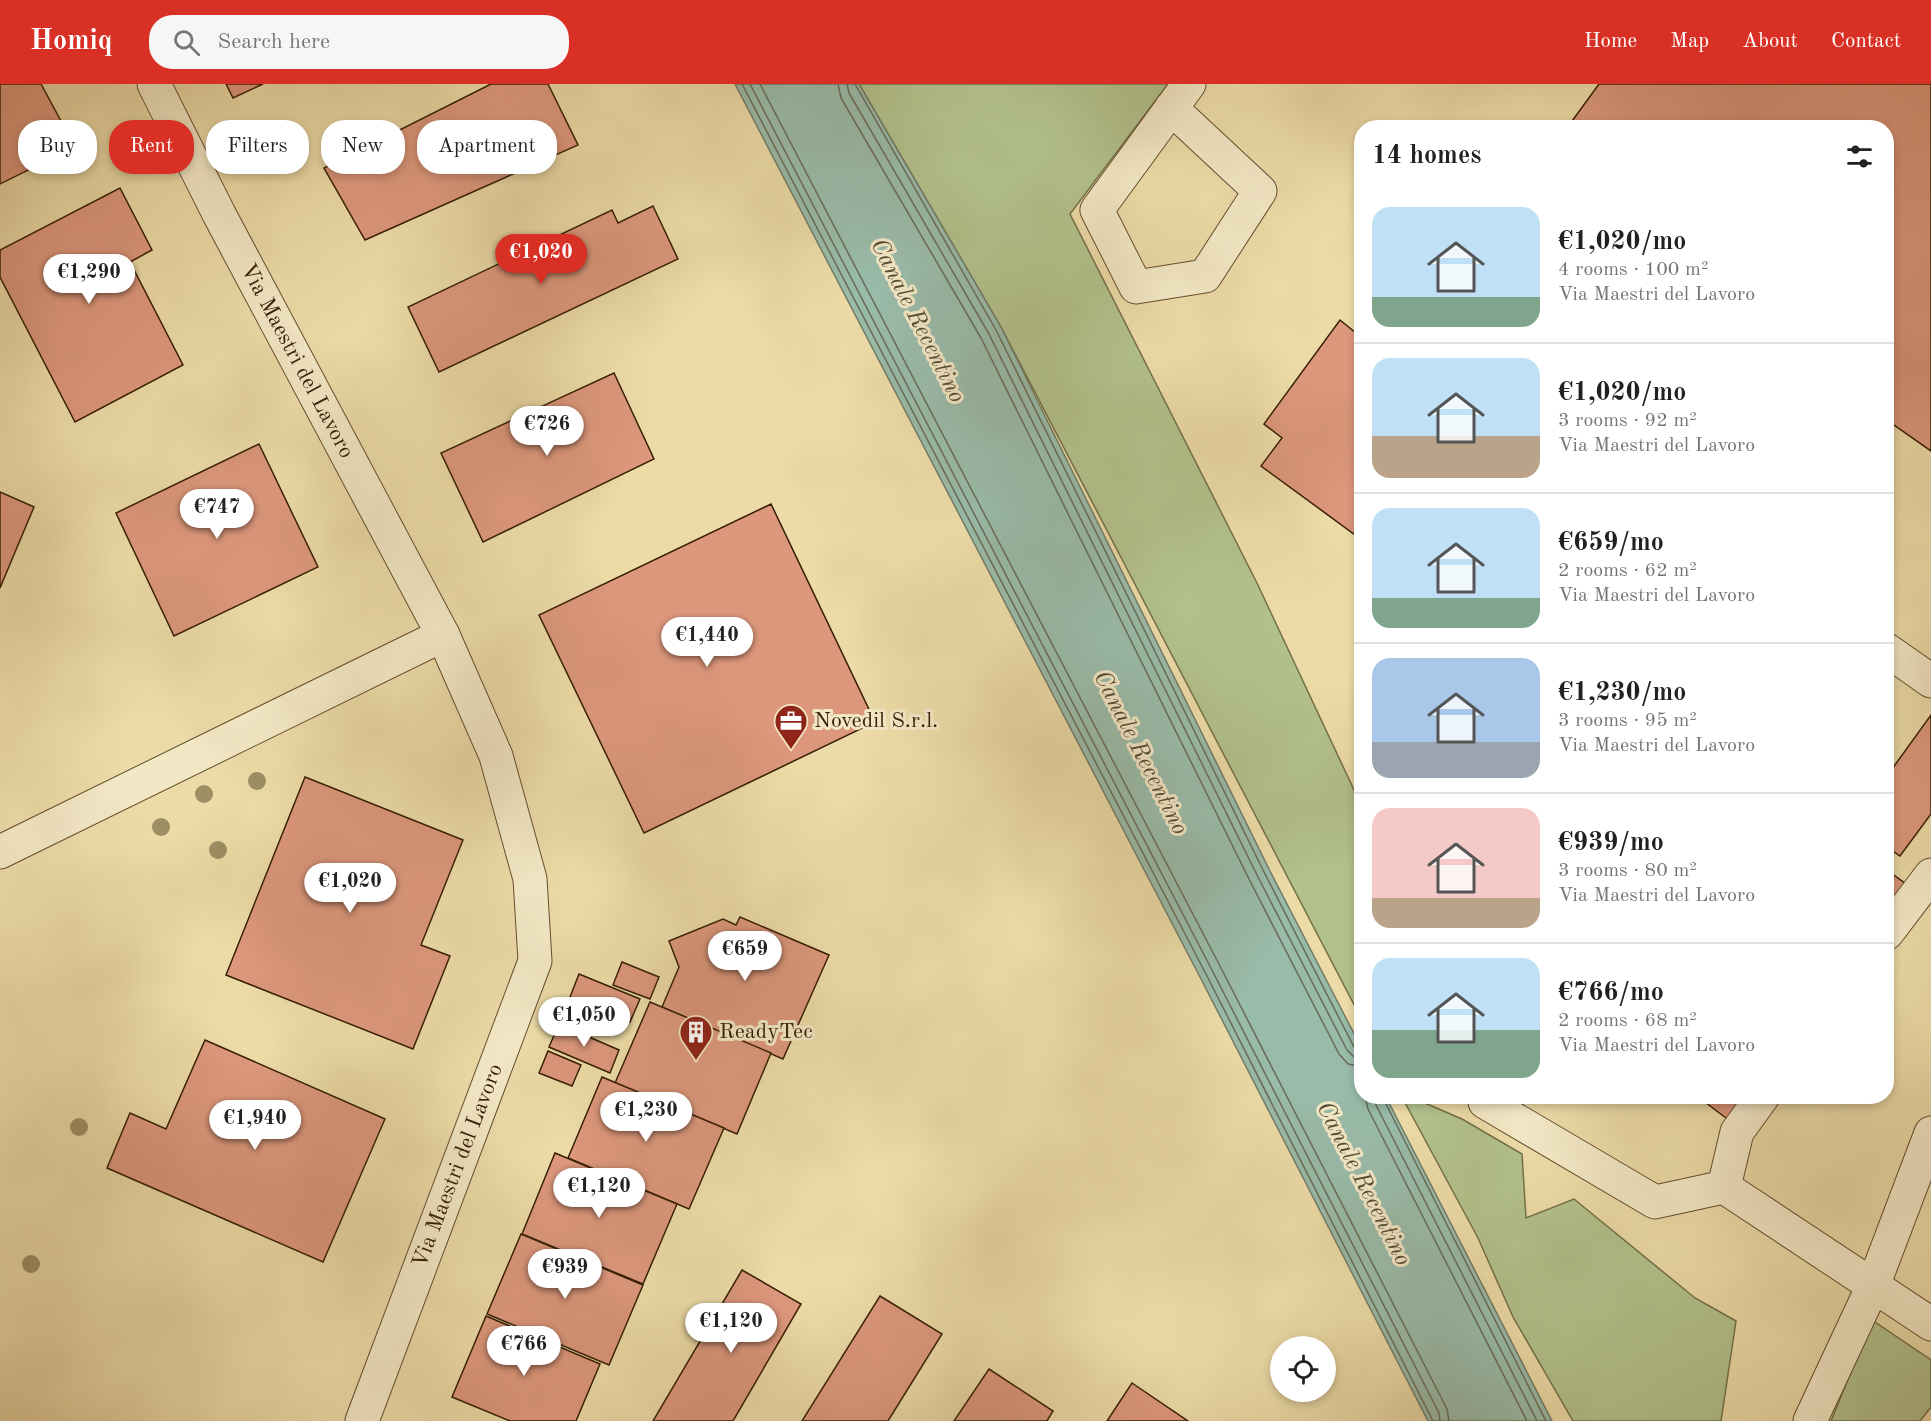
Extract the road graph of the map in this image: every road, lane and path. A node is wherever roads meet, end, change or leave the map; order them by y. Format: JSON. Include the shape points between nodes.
{"nodes":[{"id":1,"x":154,"y":84,"type":"edge"},
{"id":2,"x":1180,"y":96,"type":"edge"},
{"id":3,"x":444,"y":635,"type":"junction"},
{"id":4,"x":1894,"y":655,"type":"edge"},
{"id":5,"x":1931,"y":681,"type":"edge"},
{"id":6,"x":0,"y":852,"type":"edge"},
{"id":7,"x":1931,"y":874,"type":"edge"},
{"id":8,"x":1894,"y":924,"type":"edge"},
{"id":9,"x":1488,"y":1104,"type":"edge"},
{"id":10,"x":1758,"y":1104,"type":"edge"},
{"id":11,"x":1931,"y":1133,"type":"edge"},
{"id":12,"x":1724,"y":1187,"type":"junction"},
{"id":13,"x":1873,"y":1286,"type":"junction"},
{"id":14,"x":1931,"y":1324,"type":"edge"},
{"id":15,"x":362,"y":1421,"type":"edge"},
{"id":16,"x":1810,"y":1421,"type":"edge"}],
"edges":[{"from":1,"to":3,"type":"street","name":"Via Maestri del Lavoro","via":[[224,225]]},
{"from":2,"to":2,"type":"street","via":[[1097,210],[1137,287],[1205,276],[1260,192]]},
{"from":3,"to":6,"type":"street"},
{"from":3,"to":15,"type":"street","name":"Via Maestri del Lavoro","via":[[496,756],[530,879],[535,961]]},
{"from":4,"to":5,"type":"street"},
{"from":7,"to":8,"type":"street"},
{"from":9,"to":12,"type":"street","via":[[1655,1202]]},
{"from":10,"to":12,"type":"street","via":[[1737,1132]]},
{"from":11,"to":13,"type":"street"},
{"from":12,"to":13,"type":"street"},
{"from":13,"to":14,"type":"street"},
{"from":13,"to":16,"type":"street"}]}
